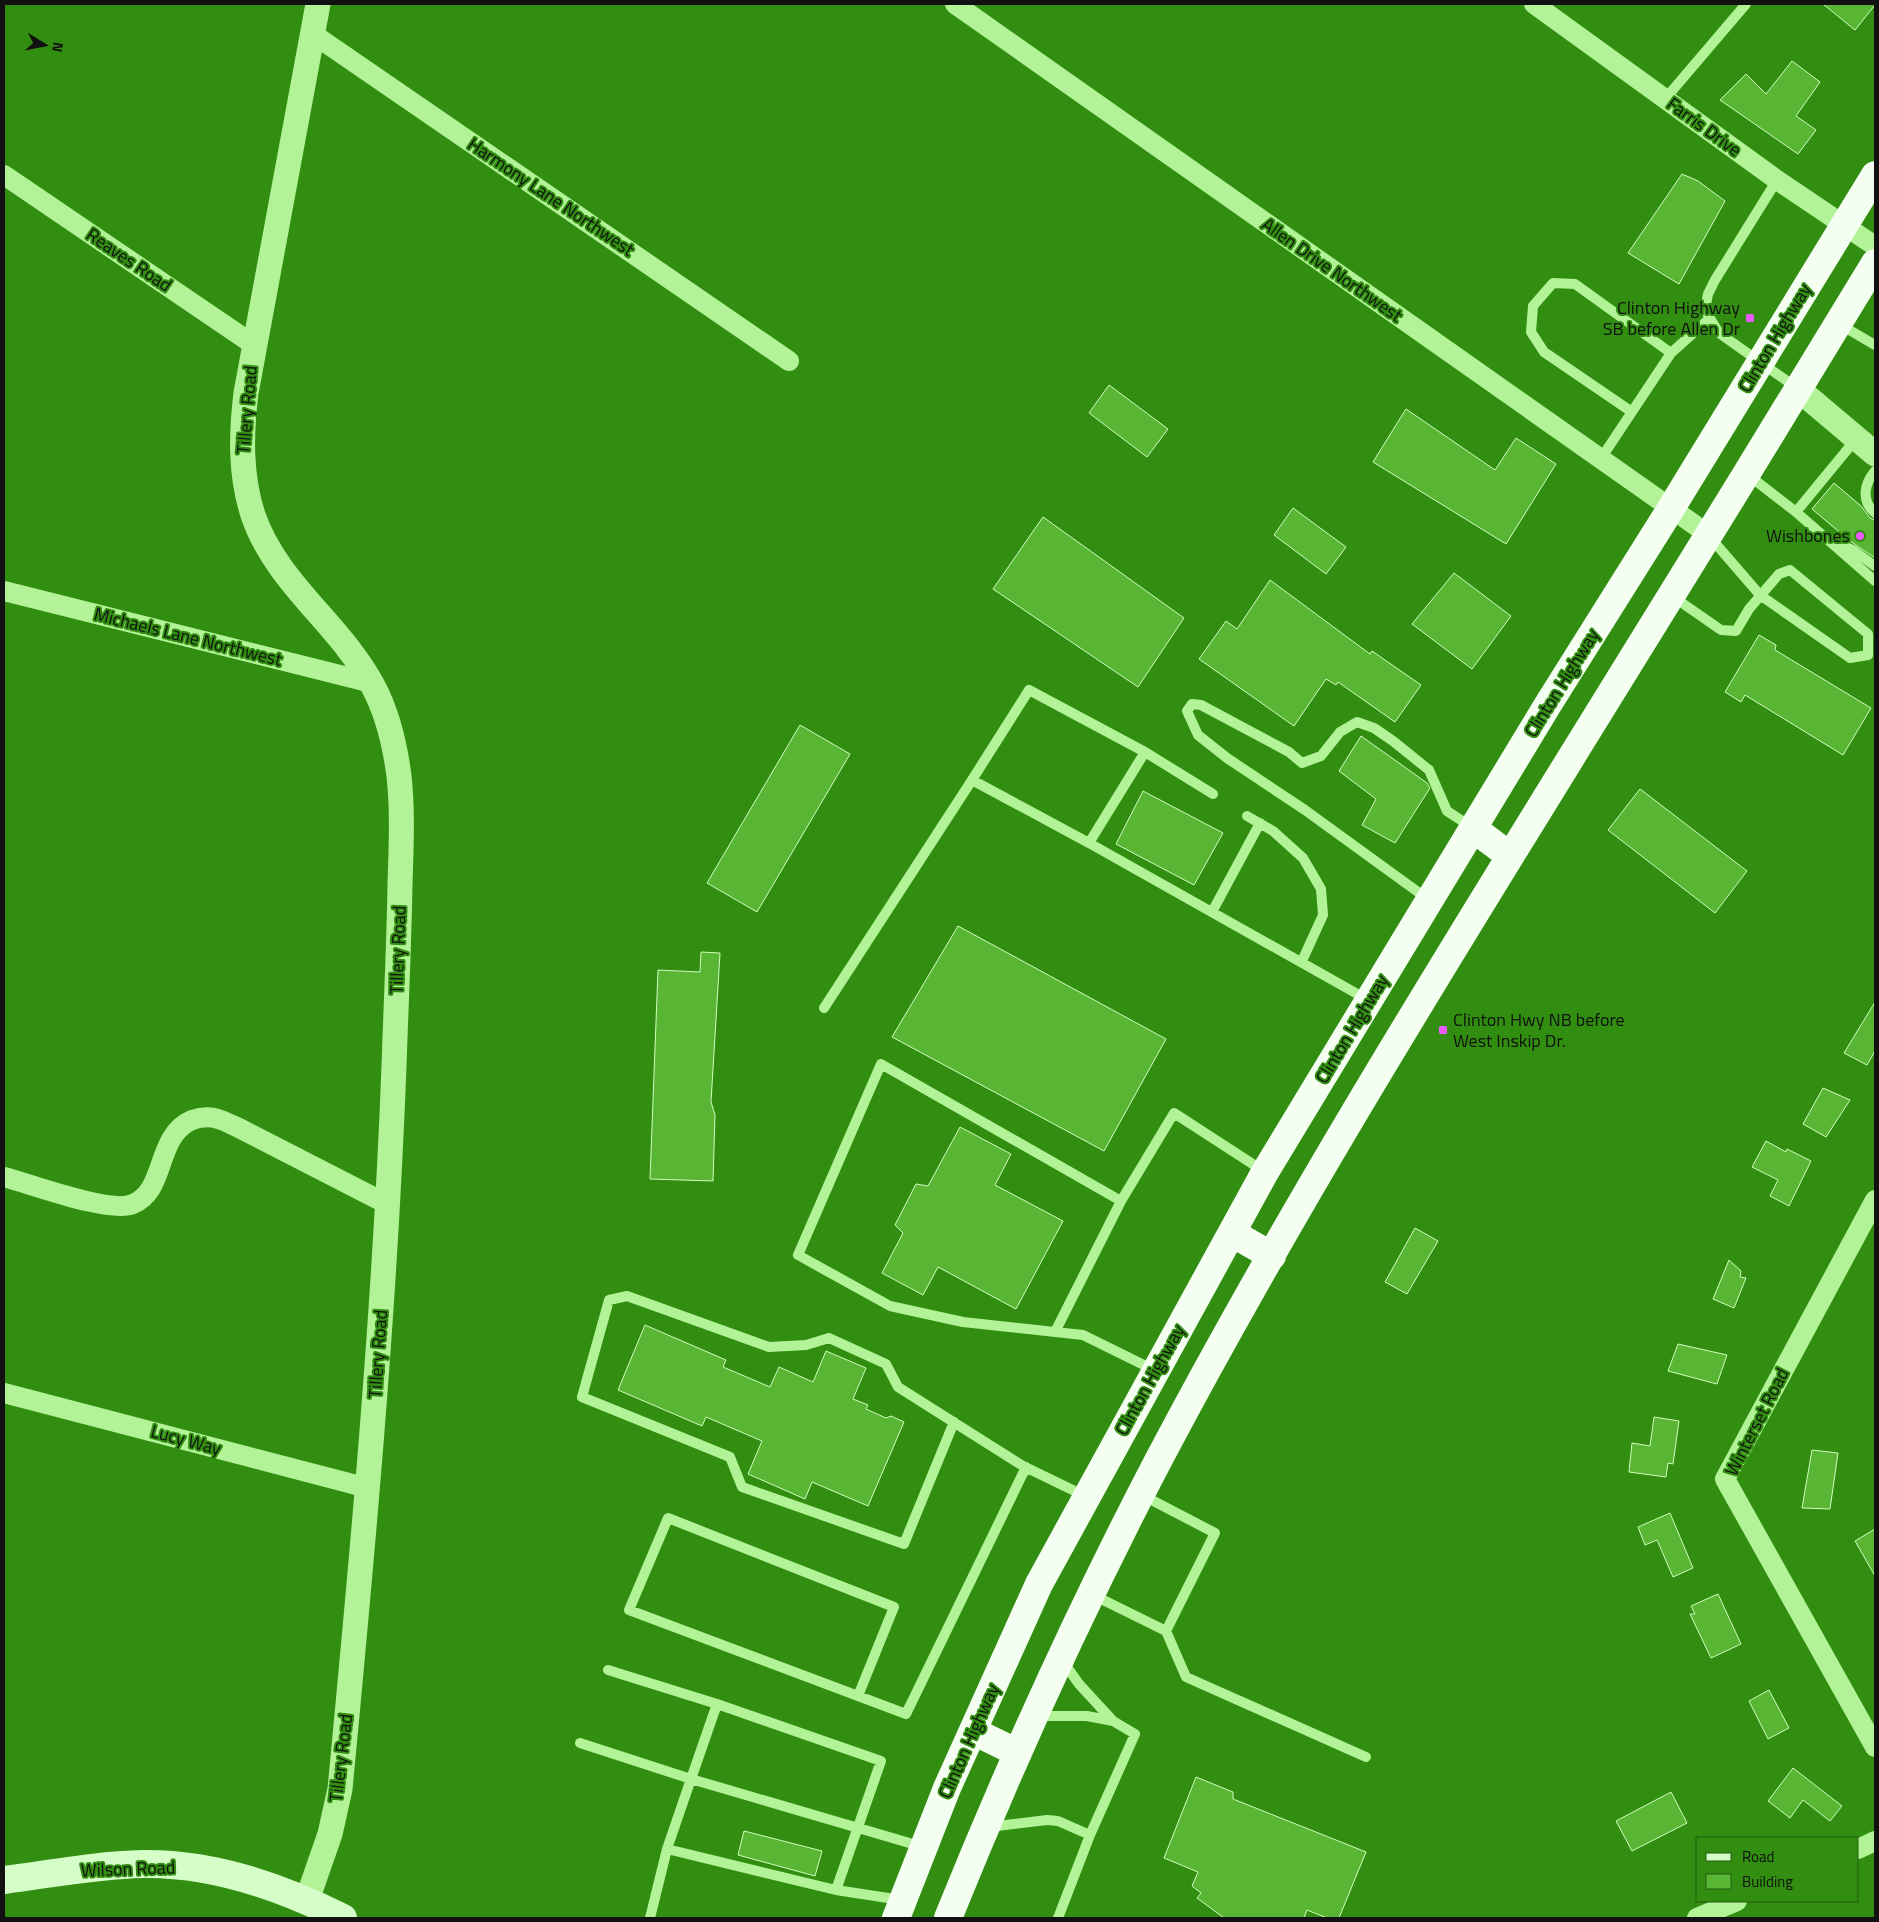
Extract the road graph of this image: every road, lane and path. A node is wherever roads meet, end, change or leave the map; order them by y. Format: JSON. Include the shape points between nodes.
{"nodes":[{"id":1,"x":318,"y":4,"type":"edge"},
{"id":2,"x":955,"y":4,"type":"edge"},
{"id":3,"x":1534,"y":4,"type":"edge"},
{"id":4,"x":1746,"y":4,"type":"edge"},
{"id":5,"x":313,"y":34,"type":"junction"},
{"id":6,"x":1665,"y":99,"type":"junction"},
{"id":7,"x":4,"y":175,"type":"edge"},
{"id":8,"x":1875,"y":175,"type":"edge"},
{"id":9,"x":1777,"y":180,"type":"junction"},
{"id":10,"x":1843,"y":225,"type":"junction"},
{"id":11,"x":1875,"y":260,"type":"edge"},
{"id":12,"x":1710,"y":320,"type":"junction"},
{"id":13,"x":1838,"y":323,"type":"junction"},
{"id":14,"x":1875,"y":344,"type":"edge"},
{"id":15,"x":254,"y":345,"type":"junction"},
{"id":16,"x":1671,"y":353,"type":"junction"},
{"id":17,"x":789,"y":360,"type":"dead end"},
{"id":18,"x":1761,"y":363,"type":"junction"},
{"id":19,"x":1798,"y":389,"type":"junction"},
{"id":20,"x":1632,"y":412,"type":"junction"},
{"id":21,"x":1856,"y":438,"type":"junction"},
{"id":22,"x":1875,"y":454,"type":"edge"},
{"id":23,"x":1600,"y":460,"type":"junction"},
{"id":24,"x":1875,"y":471,"type":"edge"},
{"id":25,"x":1746,"y":474,"type":"junction"},
{"id":26,"x":1670,"y":510,"type":"junction"},
{"id":27,"x":1796,"y":512,"type":"junction"},
{"id":28,"x":1875,"y":513,"type":"edge"},
{"id":29,"x":1709,"y":536,"type":"junction"},
{"id":30,"x":1827,"y":539,"type":"junction"},
{"id":31,"x":1875,"y":566,"type":"edge"},
{"id":32,"x":1875,"y":582,"type":"edge"},
{"id":33,"x":4,"y":591,"type":"edge"},
{"id":34,"x":1672,"y":595,"type":"junction"},
{"id":35,"x":1760,"y":595,"type":"junction"},
{"id":36,"x":372,"y":683,"type":"junction"},
{"id":37,"x":1145,"y":752,"type":"junction"},
{"id":38,"x":972,"y":780,"type":"junction"},
{"id":39,"x":1213,"y":794,"type":"dead end"},
{"id":40,"x":1247,"y":816,"type":"dead end"},
{"id":41,"x":1260,"y":823,"type":"junction"},
{"id":42,"x":1474,"y":829,"type":"junction"},
{"id":43,"x":1089,"y":843,"type":"junction"},
{"id":44,"x":1510,"y":856,"type":"junction"},
{"id":45,"x":1430,"y":900,"type":"junction"},
{"id":46,"x":1212,"y":912,"type":"junction"},
{"id":47,"x":1302,"y":962,"type":"junction"},
{"id":48,"x":1369,"y":1001,"type":"junction"},
{"id":49,"x":824,"y":1008,"type":"dead end"},
{"id":50,"x":1265,"y":1172,"type":"junction"},
{"id":51,"x":4,"y":1177,"type":"edge"},
{"id":52,"x":1875,"y":1200,"type":"edge"},
{"id":53,"x":1121,"y":1201,"type":"junction"},
{"id":54,"x":389,"y":1205,"type":"junction"},
{"id":55,"x":1232,"y":1233,"type":"junction"},
{"id":56,"x":1272,"y":1256,"type":"junction"},
{"id":57,"x":1055,"y":1332,"type":"junction"},
{"id":58,"x":1155,"y":1370,"type":"junction"},
{"id":59,"x":4,"y":1393,"type":"edge"},
{"id":60,"x":954,"y":1422,"type":"junction"},
{"id":61,"x":1026,"y":1468,"type":"junction"},
{"id":62,"x":368,"y":1488,"type":"junction"},
{"id":63,"x":1141,"y":1494,"type":"junction"},
{"id":64,"x":1086,"y":1496,"type":"junction"},
{"id":65,"x":1091,"y":1594,"type":"junction"},
{"id":66,"x":1166,"y":1631,"type":"junction"},
{"id":67,"x":1060,"y":1658,"type":"junction"},
{"id":68,"x":608,"y":1670,"type":"dead end"},
{"id":69,"x":858,"y":1696,"type":"junction"},
{"id":70,"x":718,"y":1704,"type":"junction"},
{"id":71,"x":1034,"y":1716,"type":"junction"},
{"id":72,"x":1113,"y":1721,"type":"junction"},
{"id":73,"x":973,"y":1731,"type":"junction"},
{"id":74,"x":580,"y":1743,"type":"dead end"},
{"id":75,"x":1875,"y":1747,"type":"edge"},
{"id":76,"x":1018,"y":1753,"type":"junction"},
{"id":77,"x":1366,"y":1757,"type":"dead end"},
{"id":78,"x":691,"y":1779,"type":"junction"},
{"id":79,"x":984,"y":1828,"type":"junction"},
{"id":80,"x":858,"y":1829,"type":"junction"},
{"id":81,"x":1090,"y":1835,"type":"junction"},
{"id":82,"x":1875,"y":1842,"type":"edge"},
{"id":83,"x":924,"y":1848,"type":"junction"},
{"id":84,"x":667,"y":1849,"type":"junction"},
{"id":85,"x":1859,"y":1849,"type":"edge"},
{"id":86,"x":4,"y":1880,"type":"edge"},
{"id":87,"x":836,"y":1890,"type":"junction"},
{"id":88,"x":307,"y":1900,"type":"junction"},
{"id":89,"x":1736,"y":1902,"type":"edge"},
{"id":90,"x":899,"y":1909,"type":"edge"},
{"id":91,"x":344,"y":1918,"type":"edge"},
{"id":92,"x":650,"y":1918,"type":"edge"},
{"id":93,"x":948,"y":1918,"type":"edge"},
{"id":94,"x":1058,"y":1918,"type":"edge"},
{"id":95,"x":1697,"y":1918,"type":"edge"}],
"edges":[{"from":1,"to":5,"type":"street","name":"Tillery Road"},
{"from":2,"to":23,"type":"street","name":"Allen Drive Northwest"},
{"from":3,"to":6,"type":"street","name":"Farris Drive"},
{"from":4,"to":6,"type":"lane"},
{"from":5,"to":15,"type":"street","name":"Tillery Road"},
{"from":5,"to":17,"type":"street","name":"Harmony Lane Northwest"},
{"from":6,"to":9,"type":"street","name":"Farris Drive"},
{"from":7,"to":15,"type":"street","name":"Reaves Road"},
{"from":8,"to":10,"type":"highway","name":"Clinton Highway"},
{"from":9,"to":10,"type":"street","name":"Farris Drive"},
{"from":9,"to":12,"type":"lane","via":[[1712,288],[1705,310]]},
{"from":10,"to":11,"type":"street","name":"Farris Drive"},
{"from":10,"to":18,"type":"highway","name":"Clinton Highway"},
{"from":11,"to":13,"type":"highway"},
{"from":12,"to":16,"type":"lane"},
{"from":12,"to":18,"type":"lane","via":[[1720,333]]},
{"from":13,"to":14,"type":"lane"},
{"from":13,"to":19,"type":"highway"},
{"from":15,"to":36,"type":"street","name":"Tillery Road","via":[[242,430],[243,466],[254,517],[282,570]]},
{"from":16,"to":20,"type":"lane"},
{"from":16,"to":20,"type":"lane","via":[[1575,284],[1553,282],[1533,306],[1531,332],[1544,352]]},
{"from":18,"to":19,"type":"lane"},
{"from":18,"to":26,"type":"highway","name":"Clinton Highway"},
{"from":19,"to":21,"type":"street"},
{"from":19,"to":25,"type":"highway"},
{"from":20,"to":23,"type":"lane"},
{"from":21,"to":22,"type":"street"},
{"from":21,"to":27,"type":"lane"},
{"from":23,"to":26,"type":"street","name":"Allen Drive Northwest"},
{"from":24,"to":28,"type":"lane","via":[[1865,493],[1870,509]]},
{"from":25,"to":27,"type":"lane"},
{"from":25,"to":29,"type":"highway"},
{"from":26,"to":29,"type":"street","name":"Allen Drive Northwest"},
{"from":26,"to":42,"type":"highway","name":"Clinton Highway"},
{"from":27,"to":30,"type":"lane"},
{"from":29,"to":34,"type":"highway"},
{"from":29,"to":35,"type":"lane"},
{"from":30,"to":31,"type":"lane","via":[[1853,550]]},
{"from":30,"to":32,"type":"lane"},
{"from":33,"to":36,"type":"street","name":"Michaels Lane Northwest"},
{"from":34,"to":35,"type":"lane","via":[[1721,630],[1736,631]]},
{"from":34,"to":44,"type":"highway"},
{"from":35,"to":35,"type":"lane","via":[[1850,658],[1868,655],[1868,634],[1790,570],[1779,574]]},
{"from":36,"to":54,"type":"street","name":"Tillery Road","via":[[394,741],[402,808]]},
{"from":37,"to":38,"type":"lane","via":[[1030,690]]},
{"from":37,"to":39,"type":"lane"},
{"from":37,"to":43,"type":"lane"},
{"from":38,"to":43,"type":"lane"},
{"from":38,"to":49,"type":"lane"},
{"from":40,"to":41,"type":"lane"},
{"from":41,"to":46,"type":"lane"},
{"from":41,"to":47,"type":"lane","via":[[1303,858],[1321,889],[1323,915]]},
{"from":42,"to":44,"type":"highway"},
{"from":42,"to":45,"type":"highway","name":"Clinton Highway"},
{"from":42,"to":45,"type":"lane","via":[[1447,811],[1429,770],[1374,728],[1357,722],[1340,732],[1321,756],[1302,763],[1281,747],[1201,705],[1192,704],[1187,711],[1198,735],[1227,758]]},
{"from":43,"to":46,"type":"lane"},
{"from":44,"to":56,"type":"highway","via":[[1333,1148]]},
{"from":45,"to":48,"type":"highway","name":"Clinton Highway"},
{"from":46,"to":47,"type":"lane"},
{"from":47,"to":48,"type":"lane"},
{"from":48,"to":50,"type":"highway","name":"Clinton Highway"},
{"from":50,"to":53,"type":"lane","via":[[1174,1113]]},
{"from":50,"to":55,"type":"highway","name":"Clinton Highway"},
{"from":51,"to":54,"type":"street","via":[[98,1204],[133,1204],[147,1195],[170,1138],[184,1124],[201,1116],[217,1118],[239,1128]]},
{"from":52,"to":75,"type":"street","name":"Winterset Road","via":[[1725,1478]]},
{"from":53,"to":57,"type":"lane"},
{"from":53,"to":57,"type":"lane","via":[[881,1064],[798,1255],[890,1306],[963,1322]]},
{"from":54,"to":62,"type":"street","name":"Tillery Road"},
{"from":55,"to":56,"type":"highway"},
{"from":55,"to":58,"type":"highway","name":"Clinton Highway"},
{"from":56,"to":63,"type":"highway"},
{"from":57,"to":58,"type":"lane","via":[[1083,1335]]},
{"from":58,"to":64,"type":"highway","name":"Clinton Highway"},
{"from":59,"to":62,"type":"street","name":"Lucy Way"},
{"from":60,"to":60,"type":"lane","via":[[898,1387],[886,1364],[829,1338],[806,1345],[769,1347],[627,1296],[610,1300],[582,1397],[730,1457],[742,1488],[904,1544]]},
{"from":60,"to":61,"type":"lane"},
{"from":61,"to":64,"type":"lane"},
{"from":61,"to":69,"type":"lane","via":[[906,1714]]},
{"from":62,"to":88,"type":"street","name":"Tillery Road","via":[[340,1789],[330,1834]]},
{"from":63,"to":65,"type":"highway"},
{"from":63,"to":66,"type":"lane","via":[[1215,1533]]},
{"from":64,"to":73,"type":"highway","name":"Clinton Highway","via":[[1039,1584]]},
{"from":65,"to":66,"type":"lane"},
{"from":65,"to":67,"type":"highway"},
{"from":66,"to":77,"type":"lane","via":[[1186,1677]]},
{"from":67,"to":71,"type":"highway"},
{"from":67,"to":72,"type":"lane"},
{"from":68,"to":70,"type":"lane"},
{"from":69,"to":69,"type":"lane","via":[[629,1610],[668,1518],[894,1607]]},
{"from":70,"to":78,"type":"lane"},
{"from":70,"to":80,"type":"lane","via":[[881,1761]]},
{"from":71,"to":72,"type":"lane","via":[[1087,1716]]},
{"from":71,"to":76,"type":"highway"},
{"from":72,"to":81,"type":"lane","via":[[1134,1734]]},
{"from":73,"to":76,"type":"highway"},
{"from":73,"to":83,"type":"highway","name":"Clinton Highway"},
{"from":74,"to":78,"type":"lane"},
{"from":76,"to":79,"type":"highway"},
{"from":78,"to":80,"type":"lane"},
{"from":78,"to":84,"type":"lane"},
{"from":79,"to":81,"type":"lane","via":[[1047,1820]]},
{"from":79,"to":93,"type":"highway"},
{"from":80,"to":83,"type":"lane"},
{"from":80,"to":87,"type":"lane"},
{"from":81,"to":94,"type":"lane"},
{"from":82,"to":85,"type":"street"},
{"from":83,"to":90,"type":"highway","name":"Clinton Highway"},
{"from":84,"to":87,"type":"lane"},
{"from":84,"to":92,"type":"lane"},
{"from":86,"to":88,"type":"main road","name":"Wilson Road","via":[[98,1867],[180,1866],[245,1879]]},
{"from":87,"to":90,"type":"lane"},
{"from":88,"to":91,"type":"main road"},
{"from":89,"to":95,"type":"street"}]}
